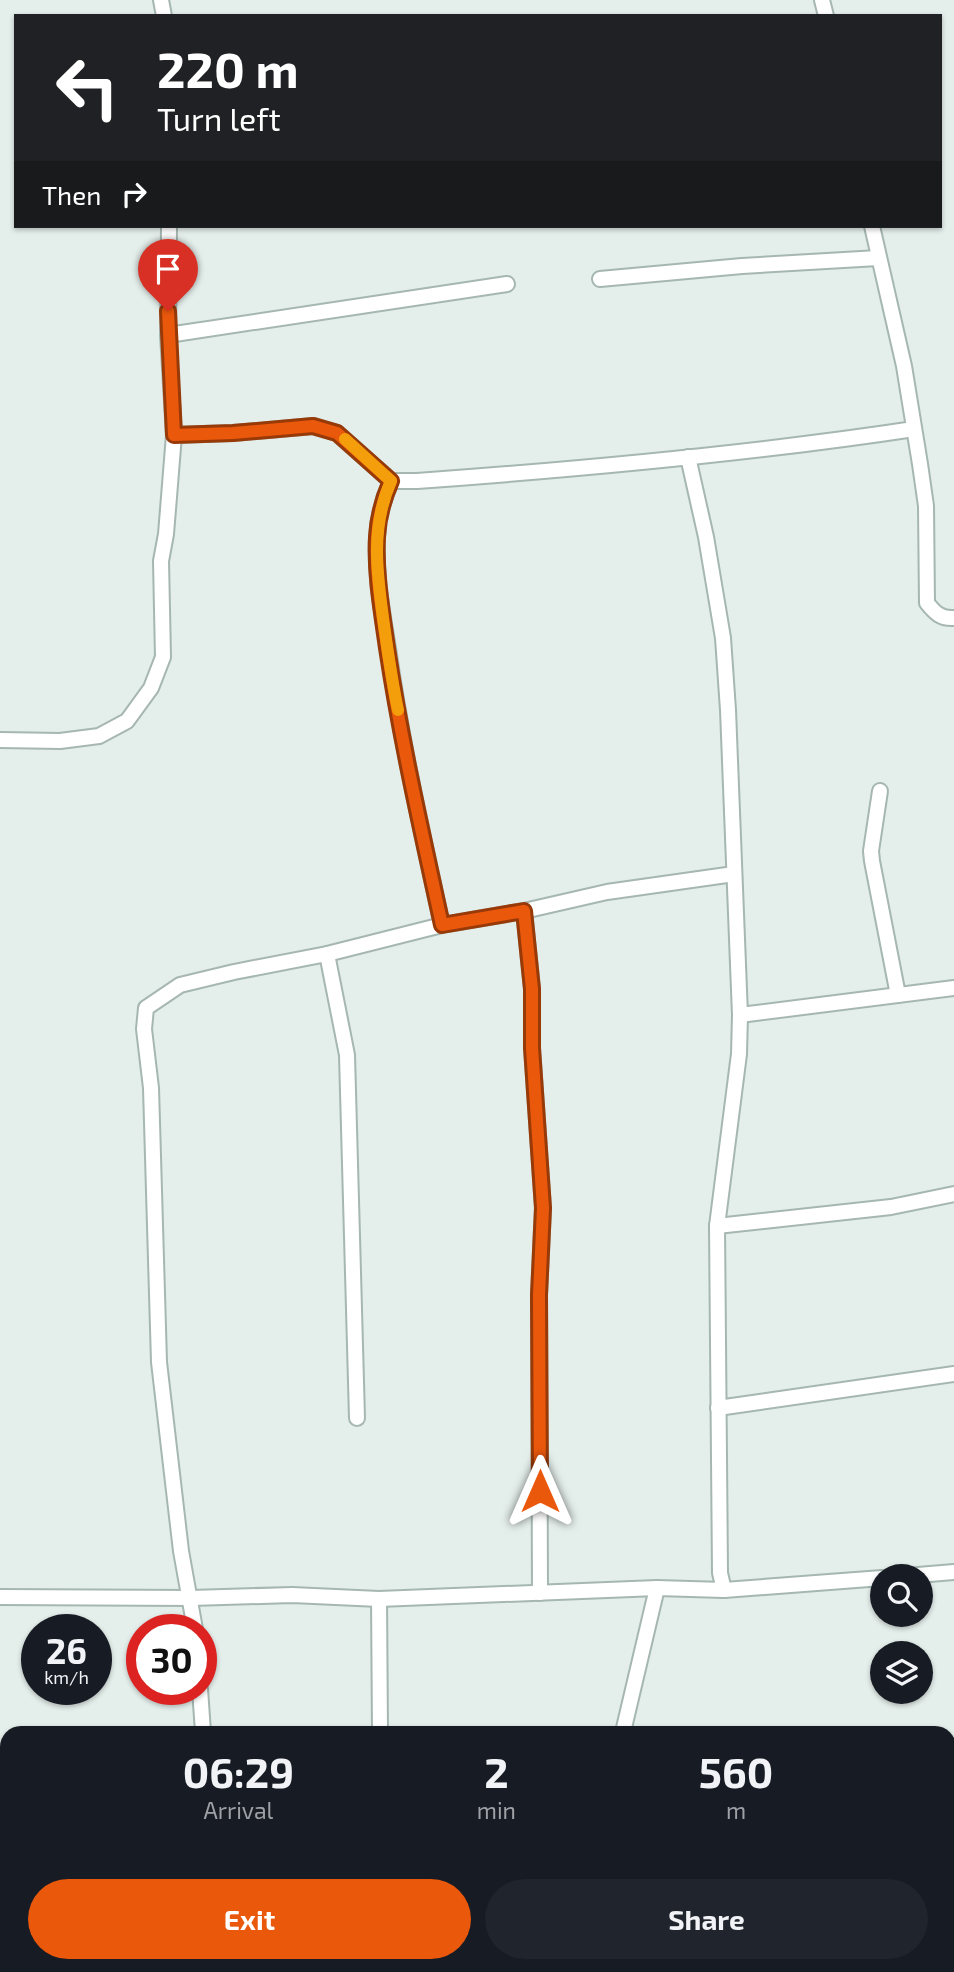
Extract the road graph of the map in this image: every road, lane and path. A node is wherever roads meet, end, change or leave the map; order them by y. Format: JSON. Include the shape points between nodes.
{"nodes":[{"id":1,"x":169,"y":228,"type":"edge"},
{"id":2,"x":872,"y":228,"type":"edge"},
{"id":3,"x":878,"y":258,"type":"junction"},
{"id":4,"x":600,"y":279,"type":"dead end"},
{"id":5,"x":507,"y":284,"type":"dead end"},
{"id":6,"x":168,"y":335,"type":"junction"},
{"id":7,"x":914,"y":429,"type":"junction"},
{"id":8,"x":174,"y":435,"type":"junction"},
{"id":9,"x":688,"y":457,"type":"junction"},
{"id":10,"x":391,"y":481,"type":"junction"},
{"id":11,"x":954,"y":618,"type":"edge"},
{"id":12,"x":0,"y":740,"type":"edge"},
{"id":13,"x":880,"y":791,"type":"dead end"},
{"id":14,"x":734,"y":874,"type":"junction"},
{"id":15,"x":524,"y":911,"type":"junction"},
{"id":16,"x":442,"y":925,"type":"junction"},
{"id":17,"x":327,"y":954,"type":"junction"},
{"id":18,"x":954,"y":988,"type":"edge"},
{"id":19,"x":898,"y":995,"type":"junction"},
{"id":20,"x":740,"y":1015,"type":"junction"},
{"id":21,"x":954,"y":1194,"type":"edge"},
{"id":22,"x":717,"y":1226,"type":"junction"},
{"id":23,"x":954,"y":1374,"type":"edge"},
{"id":24,"x":719,"y":1408,"type":"junction"},
{"id":25,"x":357,"y":1418,"type":"dead end"},
{"id":26,"x":954,"y":1572,"type":"edge"},
{"id":27,"x":933,"y":1574,"type":"edge"},
{"id":28,"x":870,"y":1579,"type":"edge"},
{"id":29,"x":657,"y":1588,"type":"junction"},
{"id":30,"x":724,"y":1590,"type":"junction"},
{"id":31,"x":540,"y":1593,"type":"junction"},
{"id":32,"x":0,"y":1597,"type":"edge"},
{"id":33,"x":191,"y":1598,"type":"junction"},
{"id":34,"x":379,"y":1599,"type":"junction"},
{"id":35,"x":193,"y":1614,"type":"edge"},
{"id":36,"x":202,"y":1705,"type":"edge"},
{"id":37,"x":203,"y":1726,"type":"edge"},
{"id":38,"x":380,"y":1726,"type":"edge"},
{"id":39,"x":624,"y":1726,"type":"edge"}],
"edges":[{"from":1,"to":6,"type":"street"},
{"from":2,"to":3,"type":"street"},
{"from":3,"to":4,"type":"street"},
{"from":3,"to":7,"type":"street"},
{"from":5,"to":6,"type":"street"},
{"from":6,"to":8,"type":"street"},
{"from":7,"to":9,"type":"street"},
{"from":7,"to":11,"type":"street","via":[[926,506],[928,603],[945,619]]},
{"from":8,"to":10,"type":"street","via":[[313,426],[337,433]]},
{"from":8,"to":12,"type":"street","via":[[161,561],[163,657],[150,688],[127,721],[99,736]]},
{"from":9,"to":10,"type":"street"},
{"from":9,"to":14,"type":"street","via":[[723,638]]},
{"from":10,"to":16,"type":"street","via":[[377,535],[379,591],[407,762]]},
{"from":13,"to":19,"type":"street","via":[[871,850]]},
{"from":14,"to":15,"type":"street","via":[[607,892]]},
{"from":14,"to":20,"type":"street"},
{"from":15,"to":16,"type":"street"},
{"from":15,"to":31,"type":"street","via":[[543,1208]]},
{"from":16,"to":17,"type":"street"},
{"from":17,"to":25,"type":"street","via":[[348,1068]]},
{"from":17,"to":33,"type":"street","via":[[180,985],[146,1008],[159,1362]]},
{"from":18,"to":19,"type":"street"},
{"from":19,"to":20,"type":"street"},
{"from":20,"to":22,"type":"street"},
{"from":21,"to":22,"type":"street","via":[[891,1207]]},
{"from":22,"to":24,"type":"street"},
{"from":23,"to":24,"type":"street"},
{"from":24,"to":30,"type":"street","via":[[720,1573]]},
{"from":26,"to":27,"type":"street"},
{"from":28,"to":30,"type":"street"},
{"from":29,"to":30,"type":"street"},
{"from":29,"to":31,"type":"street"},
{"from":29,"to":39,"type":"street"},
{"from":31,"to":34,"type":"street"},
{"from":32,"to":33,"type":"street"},
{"from":33,"to":34,"type":"street","via":[[292,1595]]},
{"from":33,"to":35,"type":"street"},
{"from":34,"to":38,"type":"street"},
{"from":36,"to":37,"type":"street"}]}
